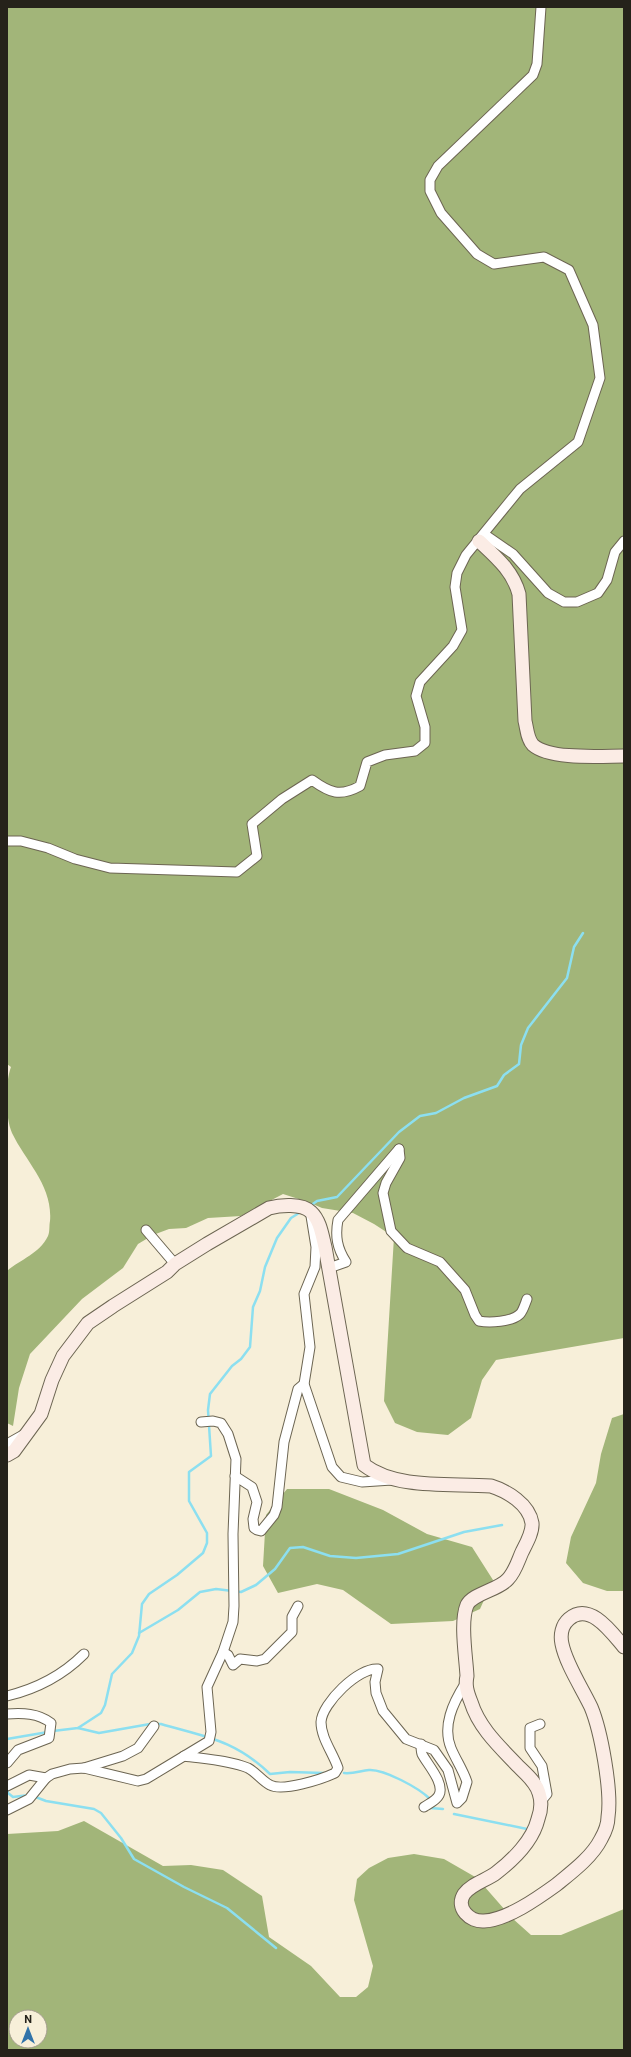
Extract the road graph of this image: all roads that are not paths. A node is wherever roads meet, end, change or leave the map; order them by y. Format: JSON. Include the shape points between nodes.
{"nodes":[{"id":1,"x":541,"y":7,"type":"edge"},
{"id":2,"x":481,"y":537,"type":"junction"},
{"id":3,"x":624,"y":541,"type":"edge"},
{"id":4,"x":624,"y":756,"type":"edge"},
{"id":5,"x":7,"y":841,"type":"edge"},
{"id":6,"x":311,"y":1212,"type":"junction"},
{"id":7,"x":146,"y":1230,"type":"dead end"},
{"id":8,"x":175,"y":1264,"type":"junction"},
{"id":9,"x":329,"y":1268,"type":"junction"},
{"id":10,"x":527,"y":1299,"type":"dead end"},
{"id":11,"x":304,"y":1384,"type":"junction"},
{"id":12,"x":207,"y":1422,"type":"dead end"},
{"id":13,"x":28,"y":1434,"type":"junction"},
{"id":14,"x":7,"y":1444,"type":"edge"},
{"id":15,"x":7,"y":1455,"type":"edge"},
{"id":16,"x":235,"y":1476,"type":"junction"},
{"id":17,"x":398,"y":1479,"type":"junction"},
{"id":18,"x":298,"y":1606,"type":"dead end"},
{"id":19,"x":624,"y":1647,"type":"edge"},
{"id":20,"x":223,"y":1652,"type":"junction"},
{"id":21,"x":84,"y":1654,"type":"dead end"},
{"id":22,"x":465,"y":1684,"type":"junction"},
{"id":23,"x":7,"y":1696,"type":"edge"},
{"id":24,"x":7,"y":1711,"type":"edge"},
{"id":25,"x":23,"y":1713,"type":"junction"},
{"id":26,"x":7,"y":1714,"type":"edge"},
{"id":27,"x":540,"y":1724,"type":"dead end"},
{"id":28,"x":154,"y":1726,"type":"dead end"},
{"id":29,"x":421,"y":1744,"type":"junction"},
{"id":30,"x":184,"y":1756,"type":"junction"},
{"id":31,"x":7,"y":1763,"type":"edge"},
{"id":32,"x":84,"y":1768,"type":"junction"},
{"id":33,"x":46,"y":1778,"type":"junction"},
{"id":34,"x":9,"y":1785,"type":"edge"},
{"id":35,"x":541,"y":1801,"type":"junction"},
{"id":36,"x":424,"y":1807,"type":"dead end"},
{"id":37,"x":7,"y":1810,"type":"edge"}],
"edges":[{"from":1,"to":2,"type":"street","via":[[537,64],[532,75],[438,166],[430,180],[430,191],[441,213],[477,254],[494,264],[544,257],[569,270],[593,325],[600,378],[578,442],[520,489]]},
{"from":2,"to":3,"type":"street","via":[[513,554],[548,593],[564,602],[577,602],[598,593],[607,580],[615,552]]},
{"from":2,"to":4,"type":"street","via":[[504,564],[519,594],[525,721],[532,744],[551,753]]},
{"from":2,"to":5,"type":"street","via":[[466,555],[457,573],[455,587],[462,630],[453,646],[420,682],[416,696],[426,727],[425,743],[415,751],[385,755],[367,762],[360,786],[348,792],[324,789],[312,780],[282,799],[252,824],[257,856],[237,872],[110,868],[75,859],[48,848],[21,841]]},
{"from":6,"to":8,"type":"street","via":[[291,1206],[269,1208]]},
{"from":6,"to":9,"type":"street","via":[[319,1224]]},
{"from":6,"to":11,"type":"street","via":[[316,1247],[315,1267],[304,1294],[310,1347]]},
{"from":7,"to":8,"type":"street"},
{"from":8,"to":13,"type":"street","via":[[167,1272],[88,1323],[64,1356],[52,1380],[41,1414]]},
{"from":9,"to":10,"type":"street","via":[[346,1262],[337,1244],[335,1232],[338,1220],[399,1149],[400,1158],[383,1192],[391,1231],[407,1248],[440,1262],[465,1290],[479,1322],[490,1323],[515,1317],[520,1314]]},
{"from":9,"to":17,"type":"street","via":[[364,1465],[374,1472]]},
{"from":11,"to":16,"type":"street","via":[[298,1389],[284,1442],[277,1507],[274,1516],[261,1531],[257,1530],[254,1524],[257,1502],[252,1487]]},
{"from":11,"to":17,"type":"street","via":[[332,1467],[341,1477],[362,1482]]},
{"from":12,"to":16,"type":"street","via":[[221,1424],[228,1434],[236,1459]]},
{"from":13,"to":14,"type":"street"},
{"from":13,"to":15,"type":"street","via":[[14,1451]]},
{"from":16,"to":20,"type":"street","via":[[233,1622]]},
{"from":17,"to":22,"type":"street","via":[[498,1488],[513,1496],[522,1505],[532,1523],[508,1580],[472,1599],[467,1605],[464,1621],[467,1676]]},
{"from":18,"to":20,"type":"street","via":[[292,1618],[292,1632],[265,1659],[257,1661],[243,1658],[233,1665],[228,1655]]},
{"from":19,"to":35,"type":"street","via":[[592,1616],[582,1614],[572,1617],[562,1629],[564,1650],[592,1709],[601,1748],[609,1805],[600,1841],[578,1868],[540,1896],[492,1919],[472,1919],[462,1908],[463,1896],[468,1890],[496,1873],[535,1832]]},
{"from":20,"to":30,"type":"street","via":[[207,1687],[210,1736]]},
{"from":21,"to":23,"type":"street","via":[[60,1674],[39,1685]]},
{"from":22,"to":29,"type":"street","via":[[451,1710],[447,1731],[450,1747],[467,1782],[462,1798],[457,1803],[448,1770],[434,1750]]},
{"from":22,"to":35,"type":"street","via":[[478,1721],[534,1782]]},
{"from":24,"to":25,"type":"street"},
{"from":25,"to":26,"type":"street"},
{"from":25,"to":31,"type":"street","via":[[39,1716],[51,1723],[49,1738],[18,1750]]},
{"from":27,"to":35,"type":"street","via":[[530,1728],[530,1748],[542,1766],[547,1794]]},
{"from":28,"to":32,"type":"street","via":[[138,1748],[123,1756]]},
{"from":29,"to":30,"type":"street","via":[[406,1739],[383,1710],[376,1693],[378,1669],[372,1668],[352,1679],[322,1714],[322,1731],[338,1768],[329,1776],[276,1788],[268,1785],[249,1769],[228,1762]]},
{"from":29,"to":36,"type":"street","via":[[422,1753],[436,1774],[440,1790],[439,1795]]},
{"from":30,"to":32,"type":"street","via":[[146,1779],[138,1781]]},
{"from":32,"to":33,"type":"street","via":[[61,1771]]},
{"from":33,"to":34,"type":"street","via":[[29,1775]]},
{"from":33,"to":37,"type":"street","via":[[32,1795]]}]}
